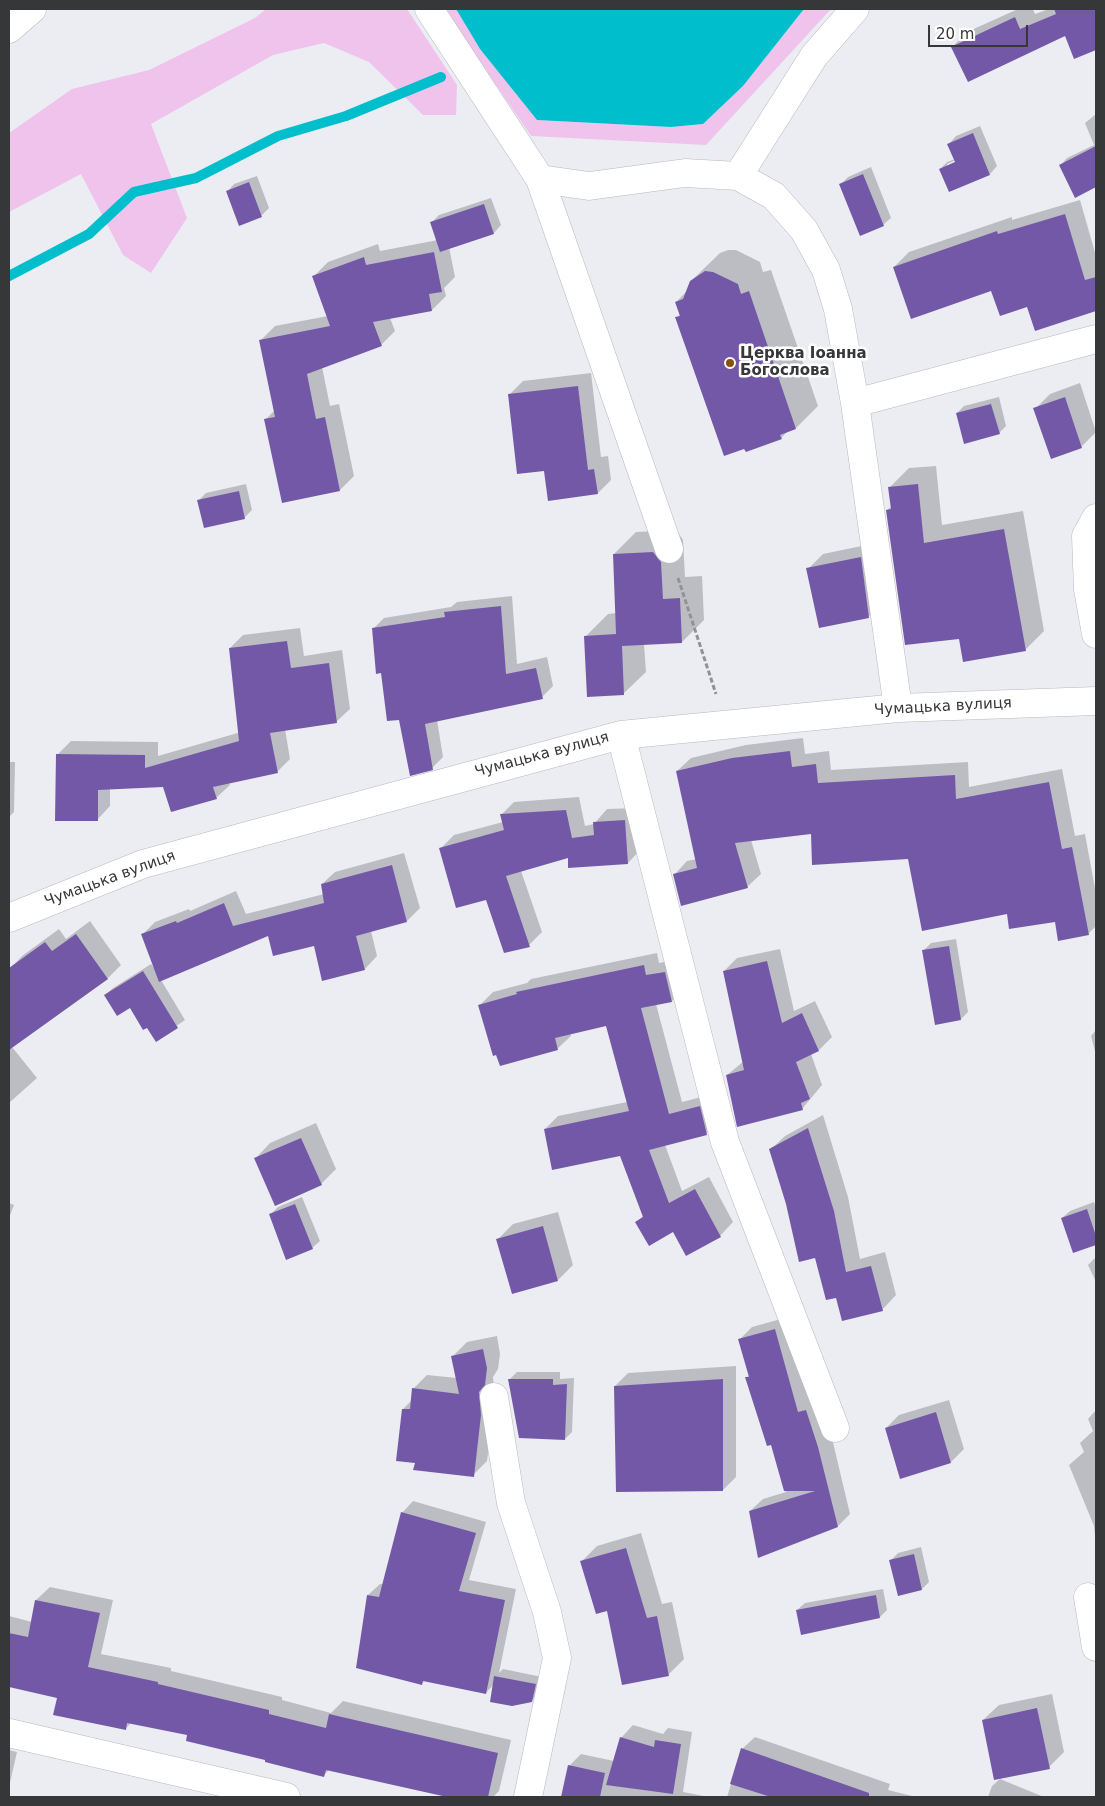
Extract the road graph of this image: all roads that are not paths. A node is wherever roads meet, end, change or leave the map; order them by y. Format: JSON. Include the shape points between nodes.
{"nodes":[{"id":1,"x":32,"y":9,"type":"edge"},
{"id":2,"x":429,"y":9,"type":"edge"},
{"id":3,"x":856,"y":9,"type":"edge"},
{"id":4,"x":9,"y":29,"type":"edge"},
{"id":5,"x":738,"y":176,"type":"junction"},
{"id":6,"x":540,"y":179,"type":"junction"},
{"id":7,"x":1096,"y":340,"type":"edge"},
{"id":8,"x":855,"y":403,"type":"junction"},
{"id":9,"x":1096,"y":518,"type":"edge"},
{"id":10,"x":669,"y":549,"type":"road end"},
{"id":11,"x":1096,"y":634,"type":"edge"},
{"id":12,"x":1096,"y":701,"type":"edge"},
{"id":13,"x":898,"y":708,"type":"junction"},
{"id":14,"x":620,"y":734,"type":"junction"},
{"id":15,"x":9,"y":918,"type":"edge"},
{"id":16,"x":494,"y":1397,"type":"dead end"},
{"id":17,"x":835,"y":1428,"type":"dead end"},
{"id":18,"x":1088,"y":1597,"type":"dead end"},
{"id":19,"x":1096,"y":1648,"type":"edge"},
{"id":20,"x":9,"y":1733,"type":"edge"},
{"id":21,"x":286,"y":1797,"type":"edge"},
{"id":22,"x":528,"y":1797,"type":"edge"}],
"edges":[{"from":1,"to":4,"type":"street"},
{"from":2,"to":6,"type":"street"},
{"from":3,"to":5,"type":"street","via":[[814,56]]},
{"from":5,"to":6,"type":"street","via":[[685,172],[589,186]]},
{"from":5,"to":8,"type":"street","via":[[774,196],[804,230],[826,270],[838,310]]},
{"from":6,"to":10,"type":"street"},
{"from":7,"to":8,"type":"street"},
{"from":8,"to":13,"type":"street"},
{"from":9,"to":11,"type":"street","via":[[1086,536],[1088,589]]},
{"from":12,"to":13,"type":"street","name":"Чумацька вулиця"},
{"from":13,"to":14,"type":"street","name":"Чумацька вулиця"},
{"from":14,"to":15,"type":"street","name":"Чумацька вулиця","via":[[143,864]]},
{"from":14,"to":17,"type":"street","via":[[725,1142]]},
{"from":16,"to":22,"type":"street","via":[[511,1502],[547,1612],[557,1658]]},
{"from":18,"to":19,"type":"street"},
{"from":20,"to":21,"type":"street"}]}
